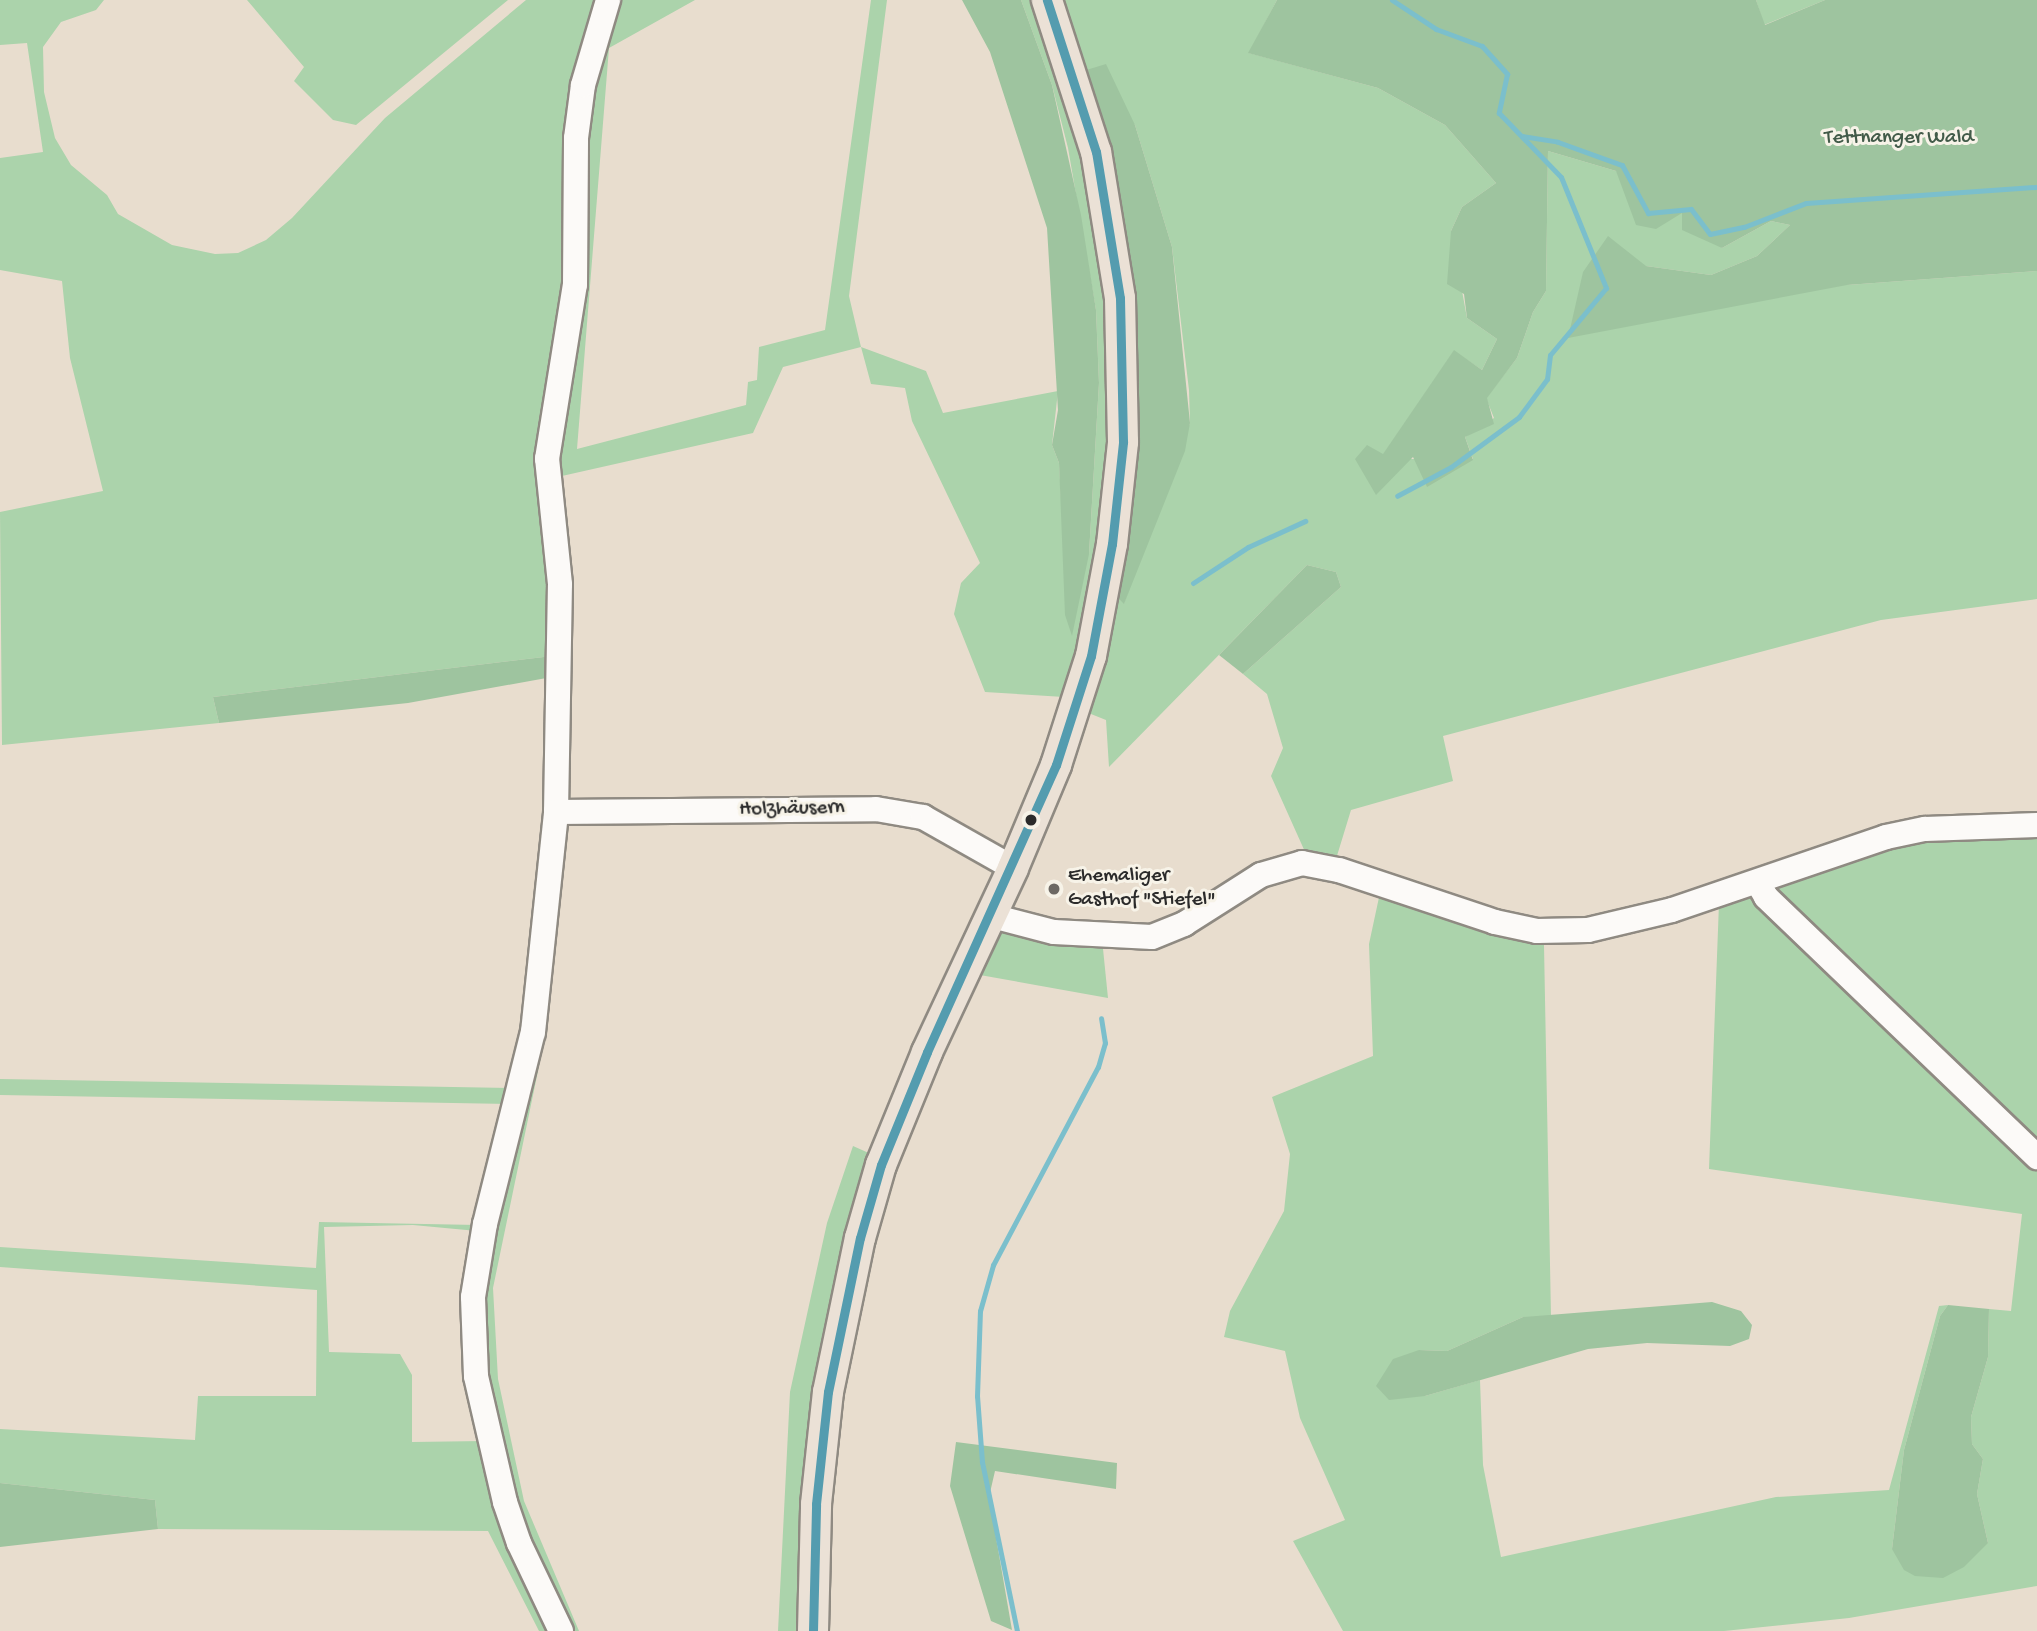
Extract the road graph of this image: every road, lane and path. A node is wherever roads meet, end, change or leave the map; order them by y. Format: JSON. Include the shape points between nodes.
{"nodes":[{"id":1,"x":608,"y":0,"type":"edge"},
{"id":2,"x":1046,"y":0,"type":"edge"},
{"id":3,"x":556,"y":812,"type":"junction"},
{"id":4,"x":2037,"y":825,"type":"edge"},
{"id":5,"x":1013,"y":868,"type":"junction"},
{"id":6,"x":1758,"y":883,"type":"junction"},
{"id":7,"x":992,"y":916,"type":"junction"},
{"id":8,"x":2037,"y":1157,"type":"edge"},
{"id":9,"x":561,"y":1631,"type":"edge"},
{"id":10,"x":813,"y":1631,"type":"edge"}],
"edges":[{"from":1,"to":3,"type":"street","via":[[596,33],[580,111],[575,285],[547,459],[560,584]]},
{"from":2,"to":5,"type":"main road","via":[[1081,96],[1107,203],[1120,298],[1123,442],[1110,558],[1091,656],[1056,765]]},
{"from":3,"to":5,"type":"street","name":"Holzhäusern","via":[[876,809],[923,817]]},
{"from":3,"to":9,"type":"street","via":[[533,1032],[485,1224],[473,1297],[476,1376],[505,1502]]},
{"from":4,"to":6,"type":"street","via":[[1899,834],[1832,853]]},
{"from":5,"to":7,"type":"main road"},
{"from":6,"to":7,"type":"street","via":[[1620,924],[1537,931],[1495,922],[1339,870],[1302,863],[1276,869],[1184,924],[1152,937],[1054,932]]},
{"from":6,"to":8,"type":"street","via":[[1766,898]]},
{"from":7,"to":10,"type":"main road","via":[[927,1052],[881,1165],[860,1238],[828,1392],[816,1504]]}]}
